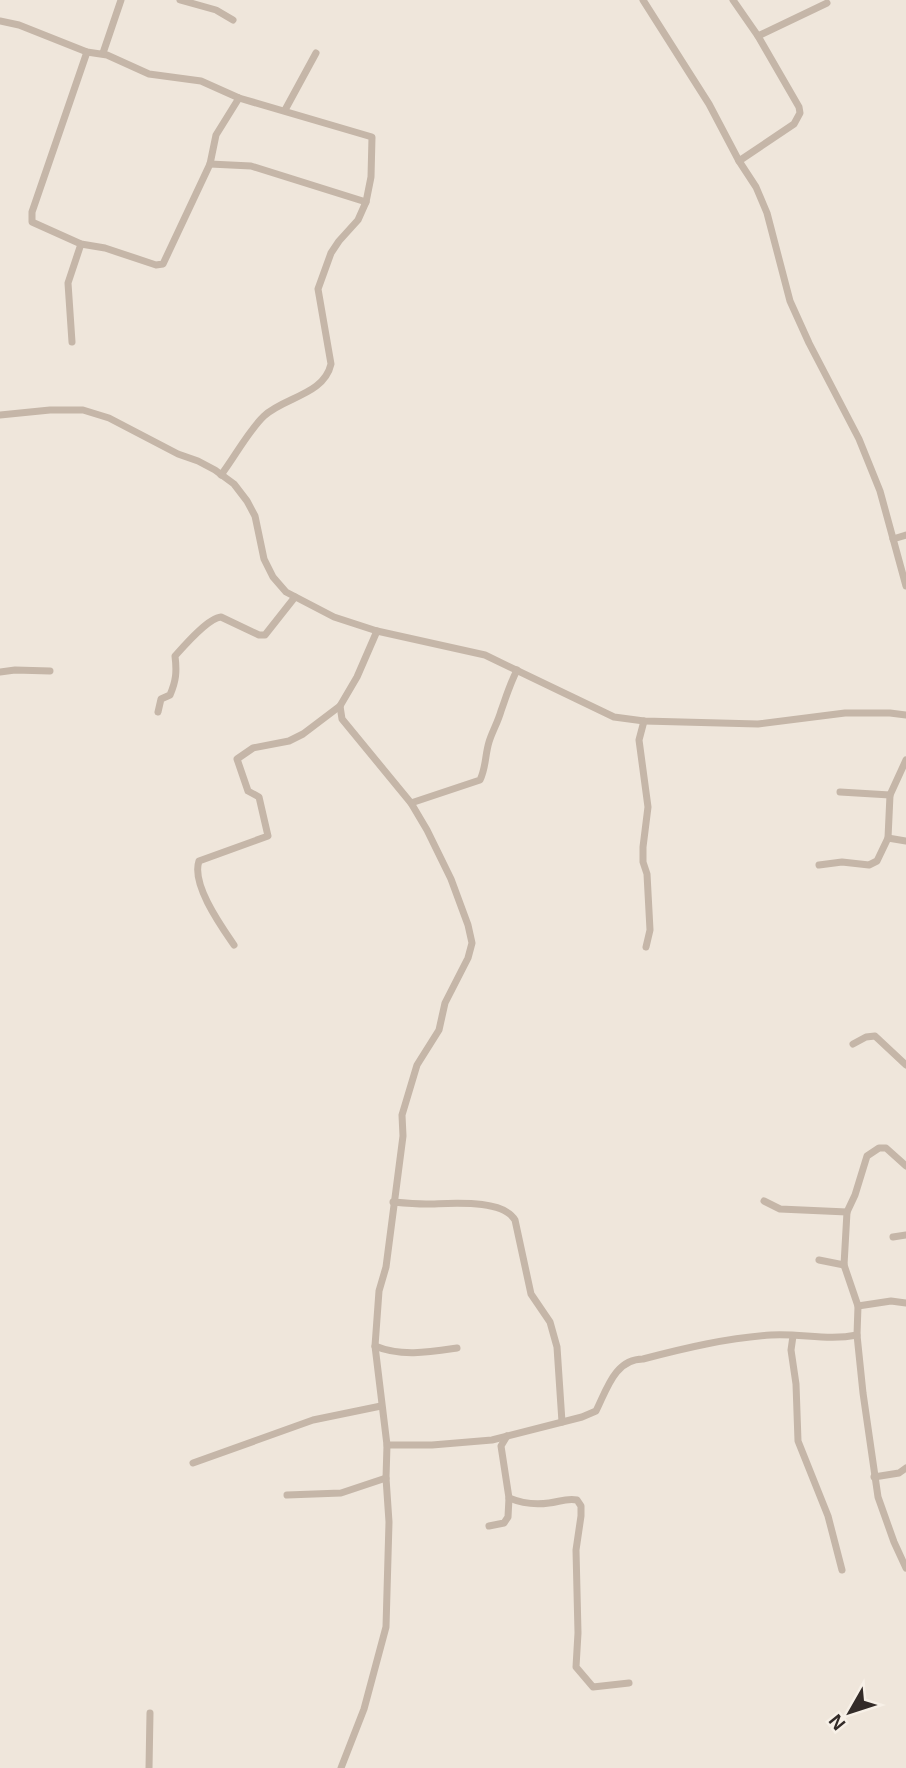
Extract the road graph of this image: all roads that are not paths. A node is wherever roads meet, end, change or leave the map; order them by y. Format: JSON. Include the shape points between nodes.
{"nodes":[{"id":1,"x":121,"y":0,"type":"edge"},
{"id":2,"x":180,"y":0,"type":"edge"},
{"id":3,"x":643,"y":0,"type":"edge"},
{"id":4,"x":733,"y":0,"type":"edge"},
{"id":5,"x":827,"y":3,"type":"dead end"},
{"id":6,"x":233,"y":20,"type":"dead end"},
{"id":7,"x":0,"y":21,"type":"edge"},
{"id":8,"x":758,"y":36,"type":"junction"},
{"id":9,"x":87,"y":52,"type":"junction"},
{"id":10,"x":103,"y":53,"type":"junction"},
{"id":11,"x":316,"y":53,"type":"dead end"},
{"id":12,"x":239,"y":98,"type":"junction"},
{"id":13,"x":285,"y":110,"type":"junction"},
{"id":14,"x":739,"y":161,"type":"junction"},
{"id":15,"x":210,"y":164,"type":"junction"},
{"id":16,"x":366,"y":202,"type":"junction"},
{"id":17,"x":80,"y":244,"type":"junction"},
{"id":18,"x":72,"y":342,"type":"dead end"},
{"id":19,"x":0,"y":415,"type":"edge"},
{"id":20,"x":221,"y":475,"type":"junction"},
{"id":21,"x":906,"y":535,"type":"edge"},
{"id":22,"x":893,"y":539,"type":"junction"},
{"id":23,"x":906,"y":586,"type":"edge"},
{"id":24,"x":295,"y":597,"type":"junction"},
{"id":25,"x":377,"y":631,"type":"junction"},
{"id":26,"x":517,"y":670,"type":"junction"},
{"id":27,"x":50,"y":671,"type":"dead end"},
{"id":28,"x":0,"y":672,"type":"edge"},
{"id":29,"x":340,"y":706,"type":"junction"},
{"id":30,"x":158,"y":712,"type":"dead end"},
{"id":31,"x":906,"y":715,"type":"edge"},
{"id":32,"x":644,"y":721,"type":"junction"},
{"id":33,"x":906,"y":760,"type":"edge"},
{"id":34,"x":840,"y":792,"type":"dead end"},
{"id":35,"x":890,"y":795,"type":"junction"},
{"id":36,"x":411,"y":803,"type":"junction"},
{"id":37,"x":888,"y":838,"type":"junction"},
{"id":38,"x":906,"y":841,"type":"edge"},
{"id":39,"x":819,"y":865,"type":"dead end"},
{"id":40,"x":234,"y":945,"type":"dead end"},
{"id":41,"x":646,"y":947,"type":"dead end"},
{"id":42,"x":853,"y":1044,"type":"dead end"},
{"id":43,"x":906,"y":1065,"type":"edge"},
{"id":44,"x":906,"y":1166,"type":"edge"},
{"id":45,"x":764,"y":1201,"type":"dead end"},
{"id":46,"x":393,"y":1202,"type":"junction"},
{"id":47,"x":847,"y":1212,"type":"junction"},
{"id":48,"x":906,"y":1236,"type":"edge"},
{"id":49,"x":893,"y":1237,"type":"dead end"},
{"id":50,"x":819,"y":1260,"type":"dead end"},
{"id":51,"x":844,"y":1265,"type":"junction"},
{"id":52,"x":906,"y":1303,"type":"edge"},
{"id":53,"x":858,"y":1306,"type":"junction"},
{"id":54,"x":857,"y":1335,"type":"junction"},
{"id":55,"x":793,"y":1336,"type":"junction"},
{"id":56,"x":375,"y":1346,"type":"junction"},
{"id":57,"x":457,"y":1348,"type":"dead end"},
{"id":58,"x":381,"y":1406,"type":"junction"},
{"id":59,"x":562,"y":1422,"type":"junction"},
{"id":60,"x":507,"y":1437,"type":"junction"},
{"id":61,"x":492,"y":1440,"type":"junction"},
{"id":62,"x":387,"y":1445,"type":"junction"},
{"id":63,"x":502,"y":1446,"type":"junction"},
{"id":64,"x":193,"y":1462,"type":"dead end"},
{"id":65,"x":906,"y":1468,"type":"edge"},
{"id":66,"x":874,"y":1477,"type":"junction"},
{"id":67,"x":386,"y":1478,"type":"junction"},
{"id":68,"x":287,"y":1495,"type":"dead end"},
{"id":69,"x":509,"y":1498,"type":"junction"},
{"id":70,"x":489,"y":1526,"type":"dead end"},
{"id":71,"x":906,"y":1568,"type":"edge"},
{"id":72,"x":842,"y":1570,"type":"dead end"},
{"id":73,"x":629,"y":1683,"type":"dead end"},
{"id":74,"x":150,"y":1713,"type":"dead end"},
{"id":75,"x":149,"y":1768,"type":"edge"},
{"id":76,"x":341,"y":1768,"type":"edge"}],
"edges":[{"from":1,"to":10,"type":"street"},
{"from":2,"to":6,"type":"street"},
{"from":3,"to":14,"type":"street"},
{"from":4,"to":8,"type":"street"},
{"from":5,"to":8,"type":"street"},
{"from":7,"to":9,"type":"street"},
{"from":8,"to":14,"type":"street","via":[[800,113],[794,124]]},
{"from":9,"to":10,"type":"street"},
{"from":9,"to":17,"type":"street","via":[[32,212],[32,222]]},
{"from":10,"to":12,"type":"street","via":[[149,74],[201,81]]},
{"from":11,"to":13,"type":"street"},
{"from":12,"to":13,"type":"street"},
{"from":12,"to":15,"type":"street","via":[[216,135]]},
{"from":13,"to":16,"type":"street","via":[[372,136]]},
{"from":14,"to":22,"type":"street","via":[[757,187],[790,302],[859,439]]},
{"from":15,"to":16,"type":"street","via":[[251,166]]},
{"from":15,"to":17,"type":"street","via":[[163,264]]},
{"from":16,"to":20,"type":"street","via":[[358,220],[331,253],[318,289],[331,364],[328,376],[264,416]]},
{"from":17,"to":18,"type":"street","via":[[68,283]]},
{"from":19,"to":20,"type":"street","via":[[83,410],[109,418]]},
{"from":20,"to":24,"type":"street","via":[[234,484],[255,516],[273,578]]},
{"from":21,"to":22,"type":"street"},
{"from":22,"to":23,"type":"street"},
{"from":24,"to":25,"type":"street","via":[[334,617]]},
{"from":24,"to":30,"type":"street","via":[[265,635],[221,617],[206,623],[175,656],[174,687],[161,699]]},
{"from":25,"to":26,"type":"street","via":[[485,655]]},
{"from":25,"to":29,"type":"street"},
{"from":26,"to":32,"type":"street","via":[[614,717]]},
{"from":26,"to":36,"type":"street","via":[[489,741],[481,780]]},
{"from":27,"to":28,"type":"street"},
{"from":29,"to":36,"type":"street","via":[[353,735]]},
{"from":29,"to":40,"type":"street","via":[[303,734],[253,748],[237,759],[248,791],[259,797],[268,836],[209,855],[197,866],[204,895]]},
{"from":31,"to":32,"type":"street","via":[[845,713],[758,724]]},
{"from":32,"to":41,"type":"street","via":[[639,740],[648,807],[643,847],[650,929]]},
{"from":33,"to":35,"type":"street"},
{"from":34,"to":35,"type":"street"},
{"from":35,"to":37,"type":"street"},
{"from":36,"to":46,"type":"street","via":[[452,879],[472,943],[439,1030],[417,1065],[408,1092]]},
{"from":37,"to":38,"type":"street"},
{"from":37,"to":39,"type":"street","via":[[877,860],[869,865]]},
{"from":42,"to":43,"type":"street","via":[[876,1037]]},
{"from":44,"to":47,"type":"street","via":[[886,1148],[872,1152]]},
{"from":45,"to":47,"type":"street","via":[[780,1209]]},
{"from":46,"to":56,"type":"street"},
{"from":46,"to":59,"type":"street","via":[[466,1202],[512,1214],[531,1294],[550,1322],[557,1347]]},
{"from":47,"to":51,"type":"street"},
{"from":48,"to":49,"type":"street"},
{"from":50,"to":51,"type":"street"},
{"from":51,"to":53,"type":"street"},
{"from":52,"to":53,"type":"street"},
{"from":53,"to":54,"type":"street"},
{"from":54,"to":55,"type":"street"},
{"from":54,"to":66,"type":"street"},
{"from":55,"to":59,"type":"street","via":[[704,1344],[633,1359],[621,1366],[607,1385],[596,1411]]},
{"from":55,"to":72,"type":"street","via":[[798,1441],[828,1516]]},
{"from":56,"to":57,"type":"street","via":[[398,1352]]},
{"from":56,"to":58,"type":"street"},
{"from":58,"to":62,"type":"street"},
{"from":58,"to":64,"type":"street","via":[[313,1420]]},
{"from":59,"to":60,"type":"street"},
{"from":60,"to":61,"type":"street"},
{"from":60,"to":63,"type":"street"},
{"from":61,"to":62,"type":"street"},
{"from":61,"to":63,"type":"street"},
{"from":62,"to":67,"type":"street"},
{"from":63,"to":69,"type":"street"},
{"from":65,"to":66,"type":"street"},
{"from":66,"to":71,"type":"street"},
{"from":67,"to":68,"type":"street","via":[[341,1493]]},
{"from":67,"to":76,"type":"street","via":[[386,1627],[364,1709]]},
{"from":69,"to":70,"type":"street","via":[[507,1520]]},
{"from":69,"to":73,"type":"street","via":[[535,1504],[568,1499],[581,1506],[576,1550],[576,1667],[593,1688]]},
{"from":74,"to":75,"type":"street"}]}
